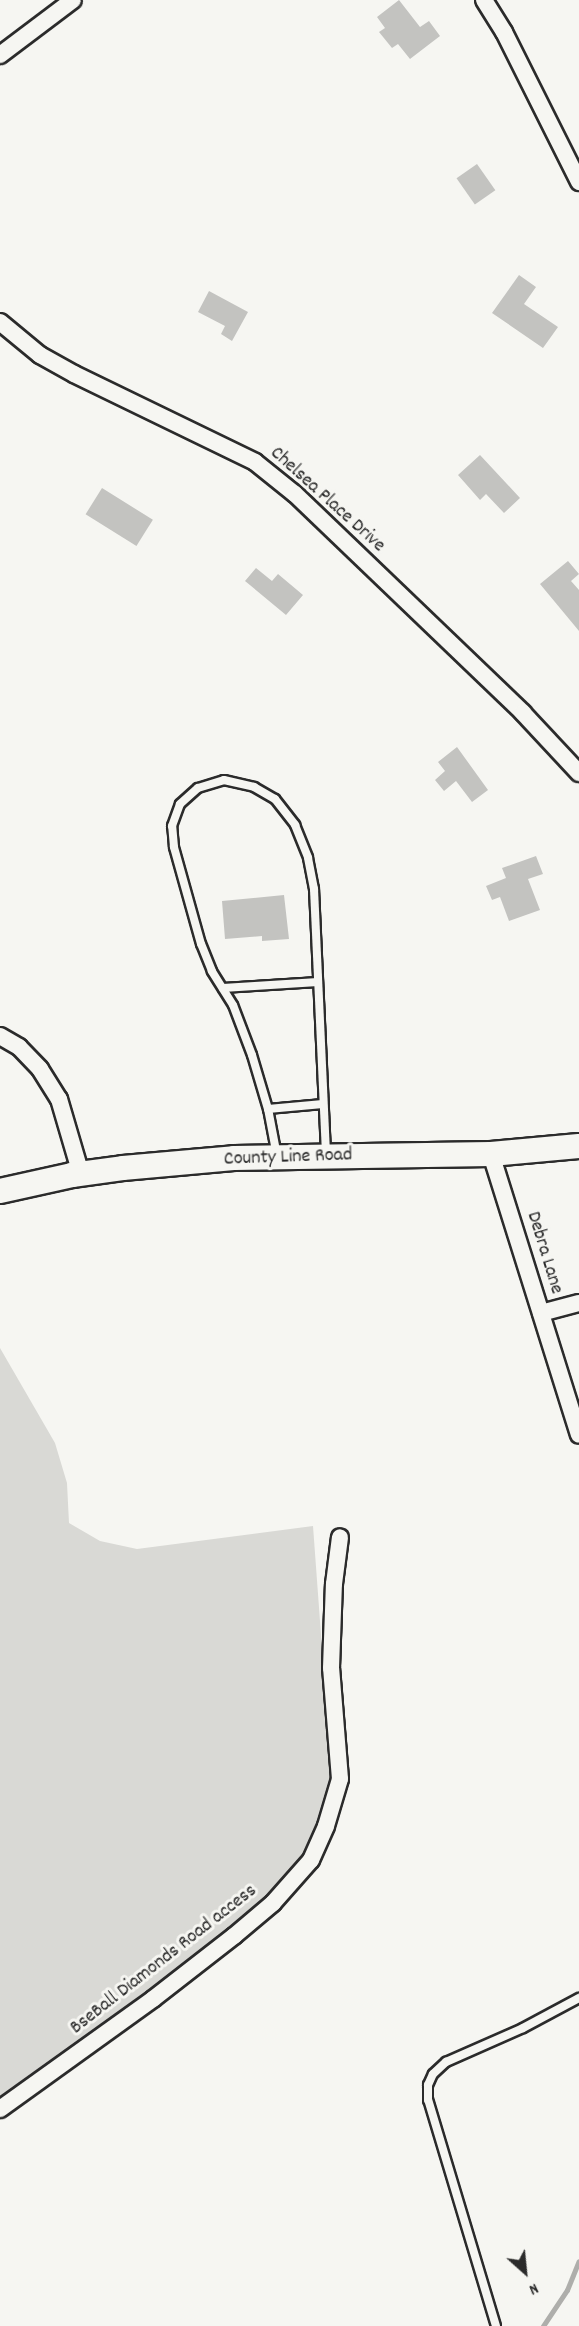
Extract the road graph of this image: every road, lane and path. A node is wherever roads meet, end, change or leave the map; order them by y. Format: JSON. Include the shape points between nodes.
{"nodes":[{"id":1,"x":73,"y":0,"type":"edge"},
{"id":2,"x":484,"y":0,"type":"edge"},
{"id":3,"x":0,"y":56,"type":"edge"},
{"id":4,"x":579,"y":182,"type":"edge"},
{"id":5,"x":0,"y":322,"type":"edge"},
{"id":6,"x":579,"y":772,"type":"edge"},
{"id":7,"x":318,"y":982,"type":"junction"},
{"id":8,"x":223,"y":988,"type":"junction"},
{"id":9,"x":0,"y":1035,"type":"edge"},
{"id":10,"x":323,"y":1104,"type":"junction"},
{"id":11,"x":268,"y":1109,"type":"junction"},
{"id":12,"x":579,"y":1146,"type":"edge"},
{"id":13,"x":491,"y":1154,"type":"junction"},
{"id":14,"x":327,"y":1157,"type":"junction"},
{"id":15,"x":278,"y":1158,"type":"junction"},
{"id":16,"x":81,"y":1174,"type":"junction"},
{"id":17,"x":0,"y":1191,"type":"edge"},
{"id":18,"x":579,"y":1303,"type":"edge"},
{"id":19,"x":541,"y":1313,"type":"junction"},
{"id":20,"x":579,"y":1434,"type":"edge"},
{"id":21,"x":340,"y":1537,"type":"dead end"},
{"id":22,"x":579,"y":1998,"type":"edge"},
{"id":23,"x":0,"y":2109,"type":"edge"},
{"id":24,"x":496,"y":2326,"type":"edge"}],
"edges":[{"from":1,"to":3,"type":"street"},
{"from":2,"to":4,"type":"street"},
{"from":5,"to":6,"type":"street","name":"Chelsea Place Drive","via":[[57,365],[255,462],[295,494],[546,734]]},
{"from":7,"to":8,"type":"lane"},
{"from":7,"to":8,"type":"lane","via":[[314,889],[308,858],[295,825],[275,799],[254,786],[224,780],[198,788],[180,804],[172,826],[191,915],[212,971]]},
{"from":7,"to":10,"type":"lane"},
{"from":8,"to":11,"type":"lane","via":[[242,1026]]},
{"from":9,"to":16,"type":"street","via":[[19,1047],[40,1069],[58,1098]]},
{"from":10,"to":11,"type":"lane"},
{"from":10,"to":14,"type":"lane"},
{"from":11,"to":15,"type":"lane"},
{"from":12,"to":13,"type":"street","name":"County Line Road"},
{"from":13,"to":14,"type":"street","name":"County Line Road"},
{"from":13,"to":19,"type":"street","name":"Debra Lane"},
{"from":14,"to":15,"type":"street","name":"County Line Road"},
{"from":15,"to":16,"type":"street","name":"County Line Road","via":[[234,1158]]},
{"from":16,"to":17,"type":"street","name":"County Line Road"},
{"from":18,"to":19,"type":"street"},
{"from":19,"to":20,"type":"street","name":"Debra Lane"},
{"from":21,"to":23,"type":"street","name":"BseBall Diamonds Road access","via":[[331,1668],[340,1779],[311,1860],[273,1904],[234,1936],[153,2000]]},
{"from":22,"to":24,"type":"lane","via":[[446,2062],[428,2085],[428,2100]]}]}
